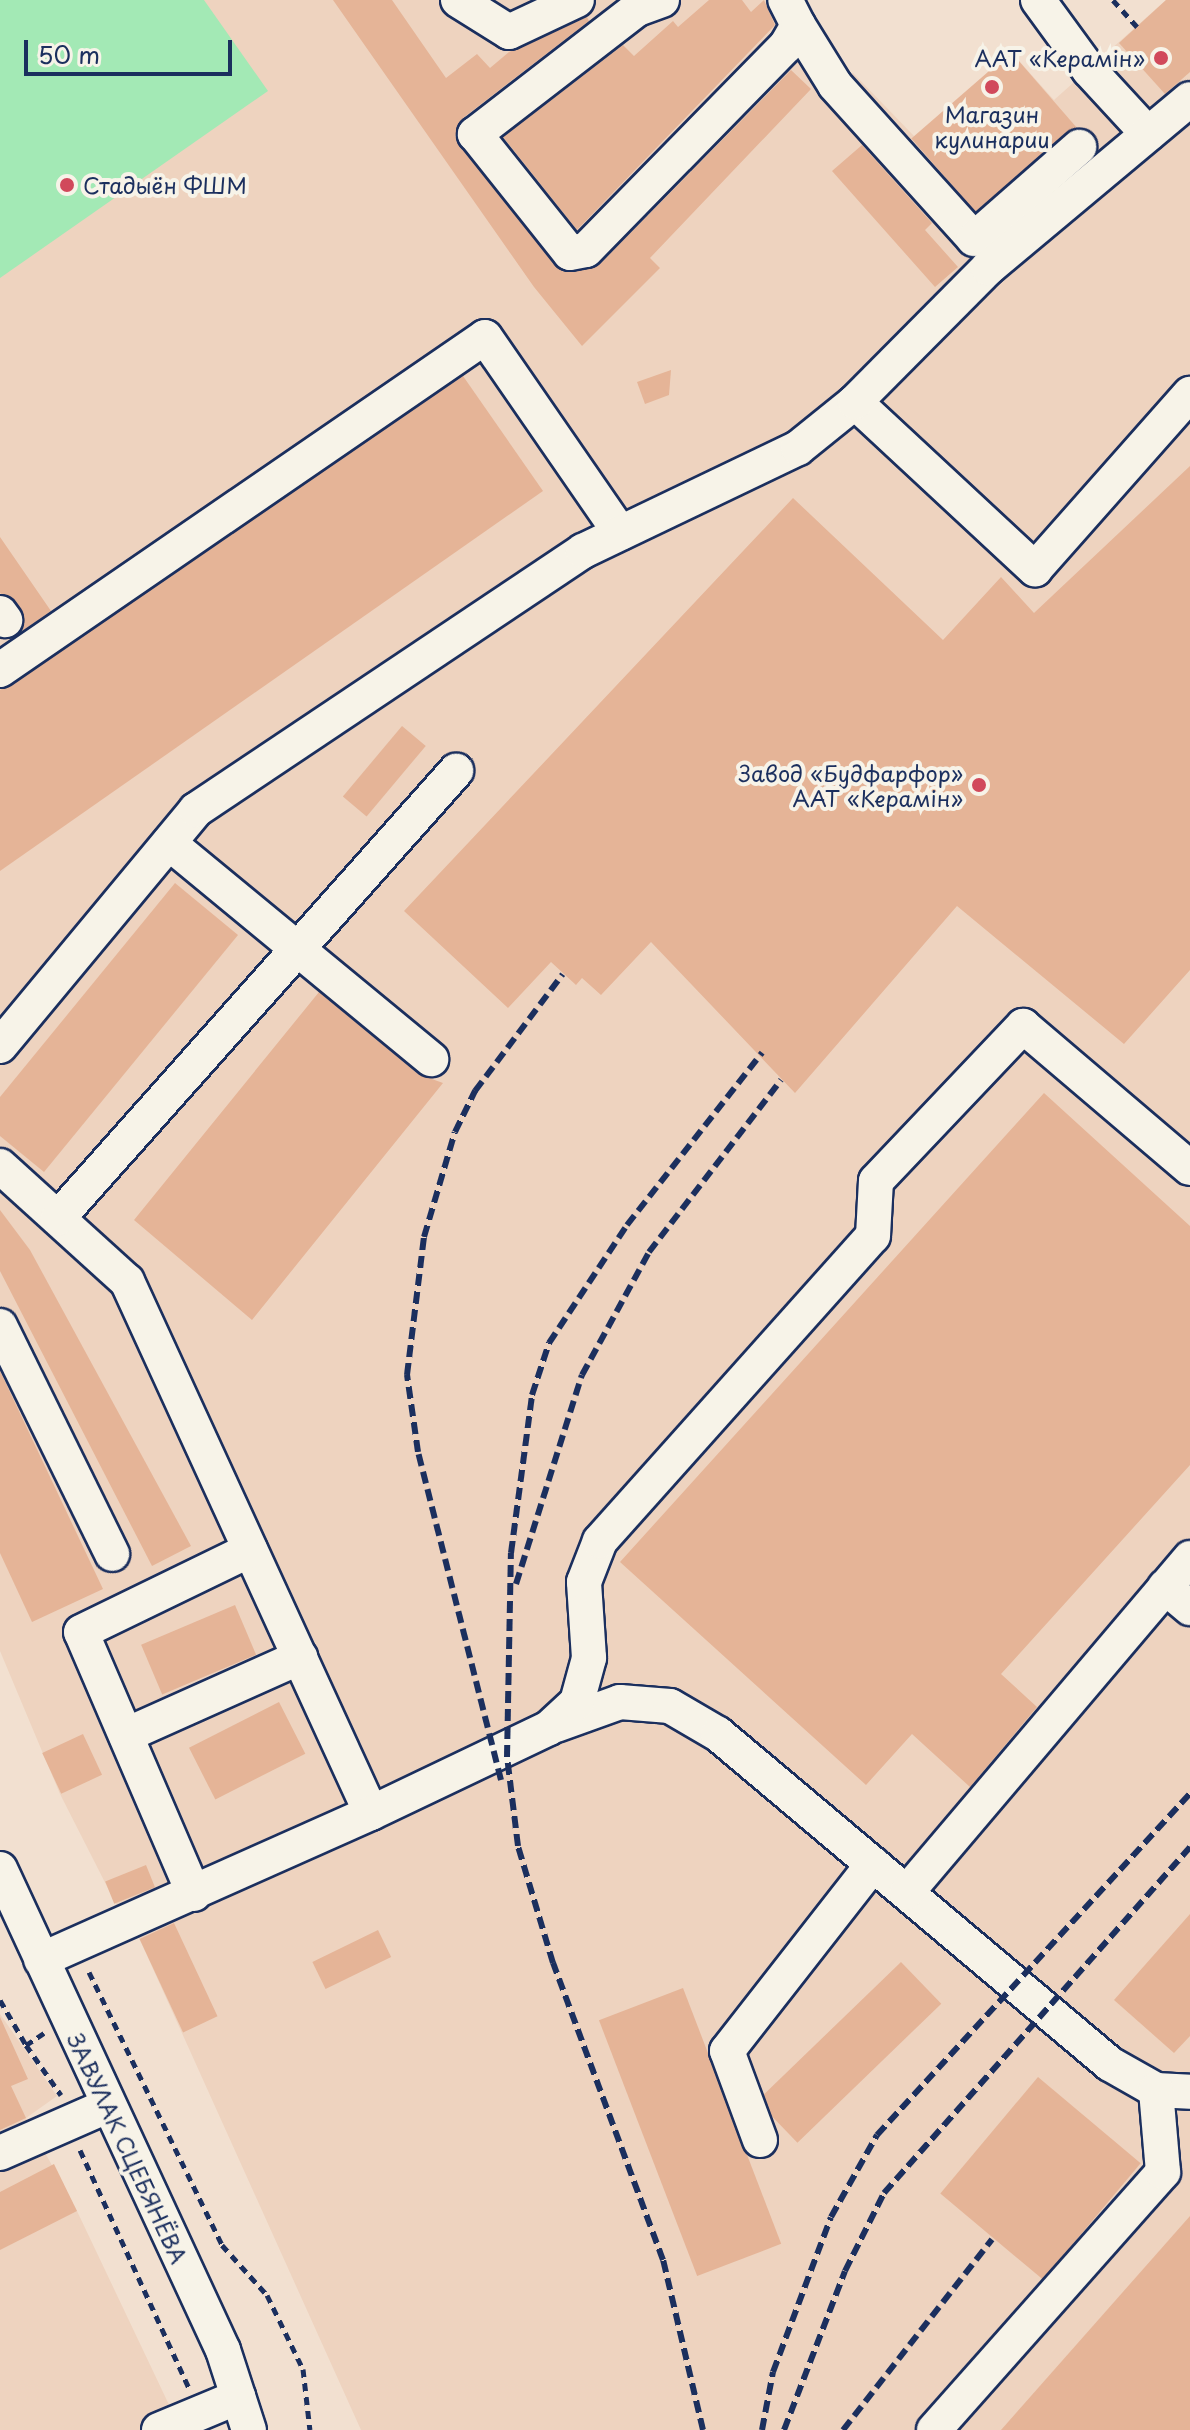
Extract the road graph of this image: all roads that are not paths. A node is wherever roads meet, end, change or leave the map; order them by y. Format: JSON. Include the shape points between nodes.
{"nodes":[{"id":1,"x":458,"y":0,"type":"edge"},
{"id":2,"x":577,"y":0,"type":"edge"},
{"id":3,"x":662,"y":0,"type":"edge"},
{"id":4,"x":1038,"y":0,"type":"edge"},
{"id":5,"x":792,"y":12,"type":"edge"},
{"id":6,"x":1190,"y":99,"type":"edge"},
{"id":7,"x":1148,"y":134,"type":"junction"},
{"id":8,"x":1079,"y":147,"type":"dead end"},
{"id":9,"x":1190,"y":394,"type":"edge"},
{"id":10,"x":855,"y":402,"type":"junction"},
{"id":11,"x":620,"y":533,"type":"junction"},
{"id":12,"x":0,"y":670,"type":"edge"},
{"id":13,"x":456,"y":771,"type":"dead end"},
{"id":14,"x":169,"y":843,"type":"junction"},
{"id":15,"x":300,"y":950,"type":"junction"},
{"id":16,"x":0,"y":1046,"type":"edge"},
{"id":17,"x":431,"y":1059,"type":"dead end"},
{"id":18,"x":0,"y":1166,"type":"edge"},
{"id":19,"x":1190,"y":1168,"type":"edge"},
{"id":20,"x":58,"y":1218,"type":"junction"},
{"id":21,"x":0,"y":1326,"type":"edge"},
{"id":22,"x":250,"y":1550,"type":"junction"},
{"id":23,"x":112,"y":1554,"type":"dead end"},
{"id":24,"x":1190,"y":1558,"type":"edge"},
{"id":25,"x":1178,"y":1597,"type":"edge"},
{"id":26,"x":300,"y":1657,"type":"junction"},
{"id":27,"x":549,"y":1728,"type":"junction"},
{"id":28,"x":126,"y":1735,"type":"junction"},
{"id":29,"x":371,"y":1813,"type":"junction"},
{"id":30,"x":873,"y":1864,"type":"junction"},
{"id":31,"x":0,"y":1869,"type":"edge"},
{"id":32,"x":907,"y":1892,"type":"junction"},
{"id":33,"x":194,"y":1894,"type":"junction"},
{"id":34,"x":41,"y":1960,"type":"junction"},
{"id":35,"x":1156,"y":2090,"type":"junction"},
{"id":36,"x":1190,"y":2092,"type":"edge"},
{"id":37,"x":107,"y":2106,"type":"junction"},
{"id":38,"x":760,"y":2140,"type":"dead end"},
{"id":39,"x":0,"y":2153,"type":"edge"},
{"id":40,"x":238,"y":2397,"type":"junction"},
{"id":41,"x":159,"y":2430,"type":"edge"},
{"id":42,"x":249,"y":2430,"type":"edge"},
{"id":43,"x":934,"y":2430,"type":"edge"}],
"edges":[{"from":1,"to":2,"type":"street","via":[[509,32]]},
{"from":3,"to":5,"type":"street","via":[[637,9],[475,134],[570,253],[586,250],[786,46]]},
{"from":4,"to":7,"type":"street","via":[[1089,70]]},
{"from":5,"to":8,"type":"street","via":[[835,85],[974,239]]},
{"from":6,"to":7,"type":"street"},
{"from":7,"to":10,"type":"street","via":[[988,268]]},
{"from":9,"to":10,"type":"street","via":[[1035,569]]},
{"from":10,"to":11,"type":"street","via":[[798,448]]},
{"from":11,"to":12,"type":"street","via":[[485,337]]},
{"from":11,"to":14,"type":"street","via":[[583,551],[196,810]]},
{"from":13,"to":15,"type":"street"},
{"from":14,"to":15,"type":"street"},
{"from":14,"to":16,"type":"street"},
{"from":15,"to":17,"type":"street"},
{"from":15,"to":20,"type":"street"},
{"from":18,"to":20,"type":"street"},
{"from":19,"to":27,"type":"street","via":[[1023,1026],[876,1181],[873,1236],[600,1541],[584,1582],[589,1658],[577,1702]]},
{"from":20,"to":22,"type":"street","via":[[127,1281]]},
{"from":21,"to":23,"type":"street"},
{"from":22,"to":26,"type":"street"},
{"from":22,"to":28,"type":"street","via":[[81,1632]]},
{"from":24,"to":25,"type":"street"},
{"from":25,"to":32,"type":"street"},
{"from":26,"to":28,"type":"street"},
{"from":26,"to":29,"type":"street"},
{"from":27,"to":29,"type":"street"},
{"from":27,"to":30,"type":"street","via":[[620,1702],[670,1706],[718,1734]]},
{"from":28,"to":33,"type":"street"},
{"from":29,"to":33,"type":"street"},
{"from":30,"to":32,"type":"street"},
{"from":30,"to":38,"type":"street","via":[[727,2051]]},
{"from":31,"to":34,"type":"street","name":"ЗАВУЛАК СЦЕБЯНЁВА"},
{"from":32,"to":35,"type":"street","via":[[1110,2064]]},
{"from":33,"to":34,"type":"street"},
{"from":34,"to":37,"type":"street","name":"ЗАВУЛАК СЦЕБЯНЁВА"},
{"from":35,"to":36,"type":"street"},
{"from":35,"to":43,"type":"street","via":[[1163,2172]]},
{"from":37,"to":39,"type":"street"},
{"from":37,"to":40,"type":"street","name":"ЗАВУЛАК СЦЕБЯНЁВА","via":[[223,2350]]},
{"from":40,"to":41,"type":"street"},
{"from":40,"to":42,"type":"street","name":"ЗАВУЛАК СЦЕБЯНЁВА"}]}
